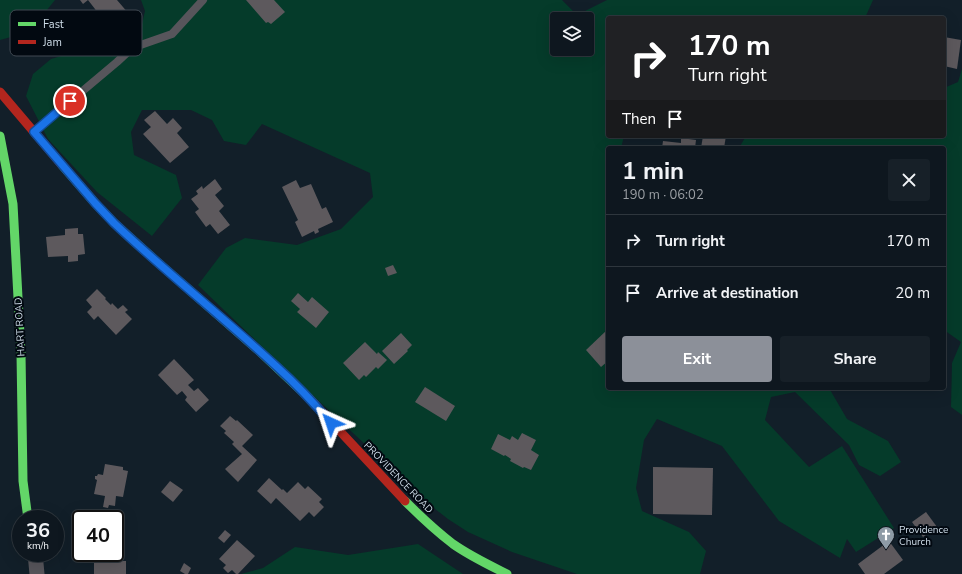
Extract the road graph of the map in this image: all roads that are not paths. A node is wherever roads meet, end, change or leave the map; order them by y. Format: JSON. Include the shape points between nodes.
{"nodes":[{"id":1,"x":203,"y":0,"type":"edge"},
{"id":2,"x":142,"y":44,"type":"edge"},
{"id":3,"x":123,"y":56,"type":"edge"},
{"id":4,"x":2,"y":99,"type":"edge"},
{"id":5,"x":34,"y":132,"type":"junction"},
{"id":6,"x":0,"y":136,"type":"edge"},
{"id":7,"x":26,"y":510,"type":"edge"},
{"id":8,"x":36,"y":562,"type":"edge"},
{"id":9,"x":37,"y":574,"type":"edge"},
{"id":10,"x":507,"y":574,"type":"edge"}],
"edges":[{"from":1,"to":2,"type":"lane","via":[[172,34]]},
{"from":3,"to":5,"type":"lane"},
{"from":4,"to":5,"type":"street","name":"PROVIDENCE ROAD"},
{"from":5,"to":10,"type":"street","name":"PROVIDENCE ROAD","via":[[114,223],[277,367],[384,481],[432,526],[448,540]]},
{"from":6,"to":7,"type":"street","name":"HART ROAD","via":[[13,212],[21,354],[23,481]]},
{"from":8,"to":9,"type":"street"}]}
